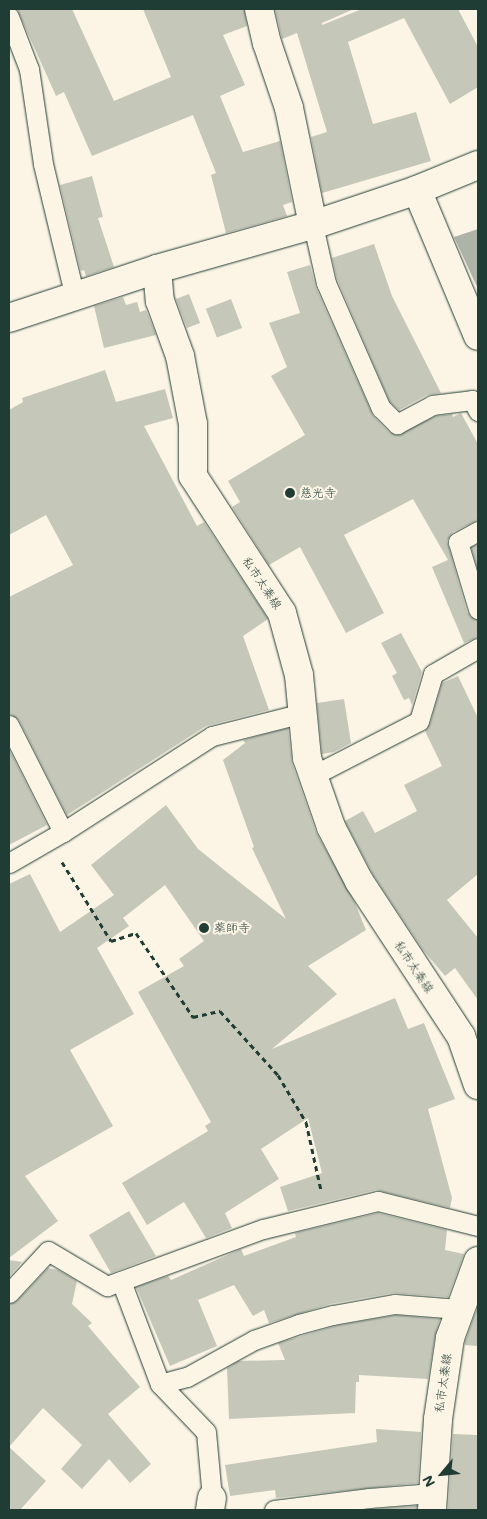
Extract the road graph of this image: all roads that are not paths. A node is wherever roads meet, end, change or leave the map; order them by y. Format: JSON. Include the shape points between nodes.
{"nodes":[{"id":1,"x":259,"y":9,"type":"edge"},
{"id":2,"x":10,"y":22,"type":"edge"},
{"id":3,"x":478,"y":165,"type":"edge"},
{"id":4,"x":417,"y":190,"type":"junction"},
{"id":5,"x":313,"y":225,"type":"junction"},
{"id":6,"x":157,"y":269,"type":"junction"},
{"id":7,"x":75,"y":297,"type":"junction"},
{"id":8,"x":9,"y":318,"type":"edge"},
{"id":9,"x":478,"y":336,"type":"edge"},
{"id":10,"x":478,"y":411,"type":"edge"},
{"id":11,"x":478,"y":531,"type":"edge"},
{"id":12,"x":478,"y":609,"type":"edge"},
{"id":13,"x":478,"y":648,"type":"edge"},
{"id":14,"x":303,"y":713,"type":"junction"},
{"id":15,"x":9,"y":724,"type":"edge"},
{"id":16,"x":312,"y":776,"type":"junction"},
{"id":17,"x":55,"y":836,"type":"junction"},
{"id":18,"x":9,"y":863,"type":"edge"},
{"id":19,"x":478,"y":1085,"type":"edge"},
{"id":20,"x":478,"y":1226,"type":"edge"},
{"id":21,"x":478,"y":1261,"type":"edge"},
{"id":22,"x":121,"y":1281,"type":"junction"},
{"id":23,"x":9,"y":1293,"type":"edge"},
{"id":24,"x":459,"y":1309,"type":"junction"},
{"id":25,"x":160,"y":1384,"type":"junction"},
{"id":26,"x":433,"y":1502,"type":"edge"},
{"id":27,"x":211,"y":1504,"type":"edge"},
{"id":28,"x":274,"y":1510,"type":"edge"}],
"edges":[{"from":1,"to":5,"type":"main road","via":[[267,43],[290,108]]},
{"from":2,"to":7,"type":"lane","via":[[29,69],[43,164]]},
{"from":3,"to":4,"type":"main road"},
{"from":4,"to":5,"type":"main road"},
{"from":4,"to":9,"type":"main road"},
{"from":5,"to":6,"type":"main road"},
{"from":5,"to":10,"type":"lane","via":[[326,283],[381,408],[397,424],[432,405],[472,400]]},
{"from":6,"to":7,"type":"main road"},
{"from":6,"to":14,"type":"main road","name":"私市太秦線","via":[[160,301],[180,356],[194,424],[193,476],[282,613],[299,675]]},
{"from":7,"to":8,"type":"main road"},
{"from":11,"to":12,"type":"lane","via":[[458,542]]},
{"from":13,"to":16,"type":"lane","via":[[433,674],[419,721]]},
{"from":14,"to":16,"type":"main road","name":"私市太秦線"},
{"from":14,"to":17,"type":"lane","via":[[212,736]]},
{"from":15,"to":17,"type":"lane"},
{"from":16,"to":19,"type":"main road","name":"私市太秦線","via":[[331,827],[359,881],[461,1036]]},
{"from":17,"to":18,"type":"lane"},
{"from":20,"to":22,"type":"lane","via":[[378,1201],[263,1229]]},
{"from":21,"to":24,"type":"main road","name":"私市太秦線"},
{"from":22,"to":23,"type":"lane","via":[[107,1286],[48,1251]]},
{"from":22,"to":25,"type":"lane"},
{"from":24,"to":25,"type":"lane","via":[[395,1304],[333,1315],[254,1340],[187,1377]]},
{"from":24,"to":26,"type":"main road","name":"私市太秦線","via":[[450,1338],[438,1419]]},
{"from":25,"to":27,"type":"lane","via":[[206,1432]]},
{"from":26,"to":28,"type":"lane","via":[[369,1498]]}]}
